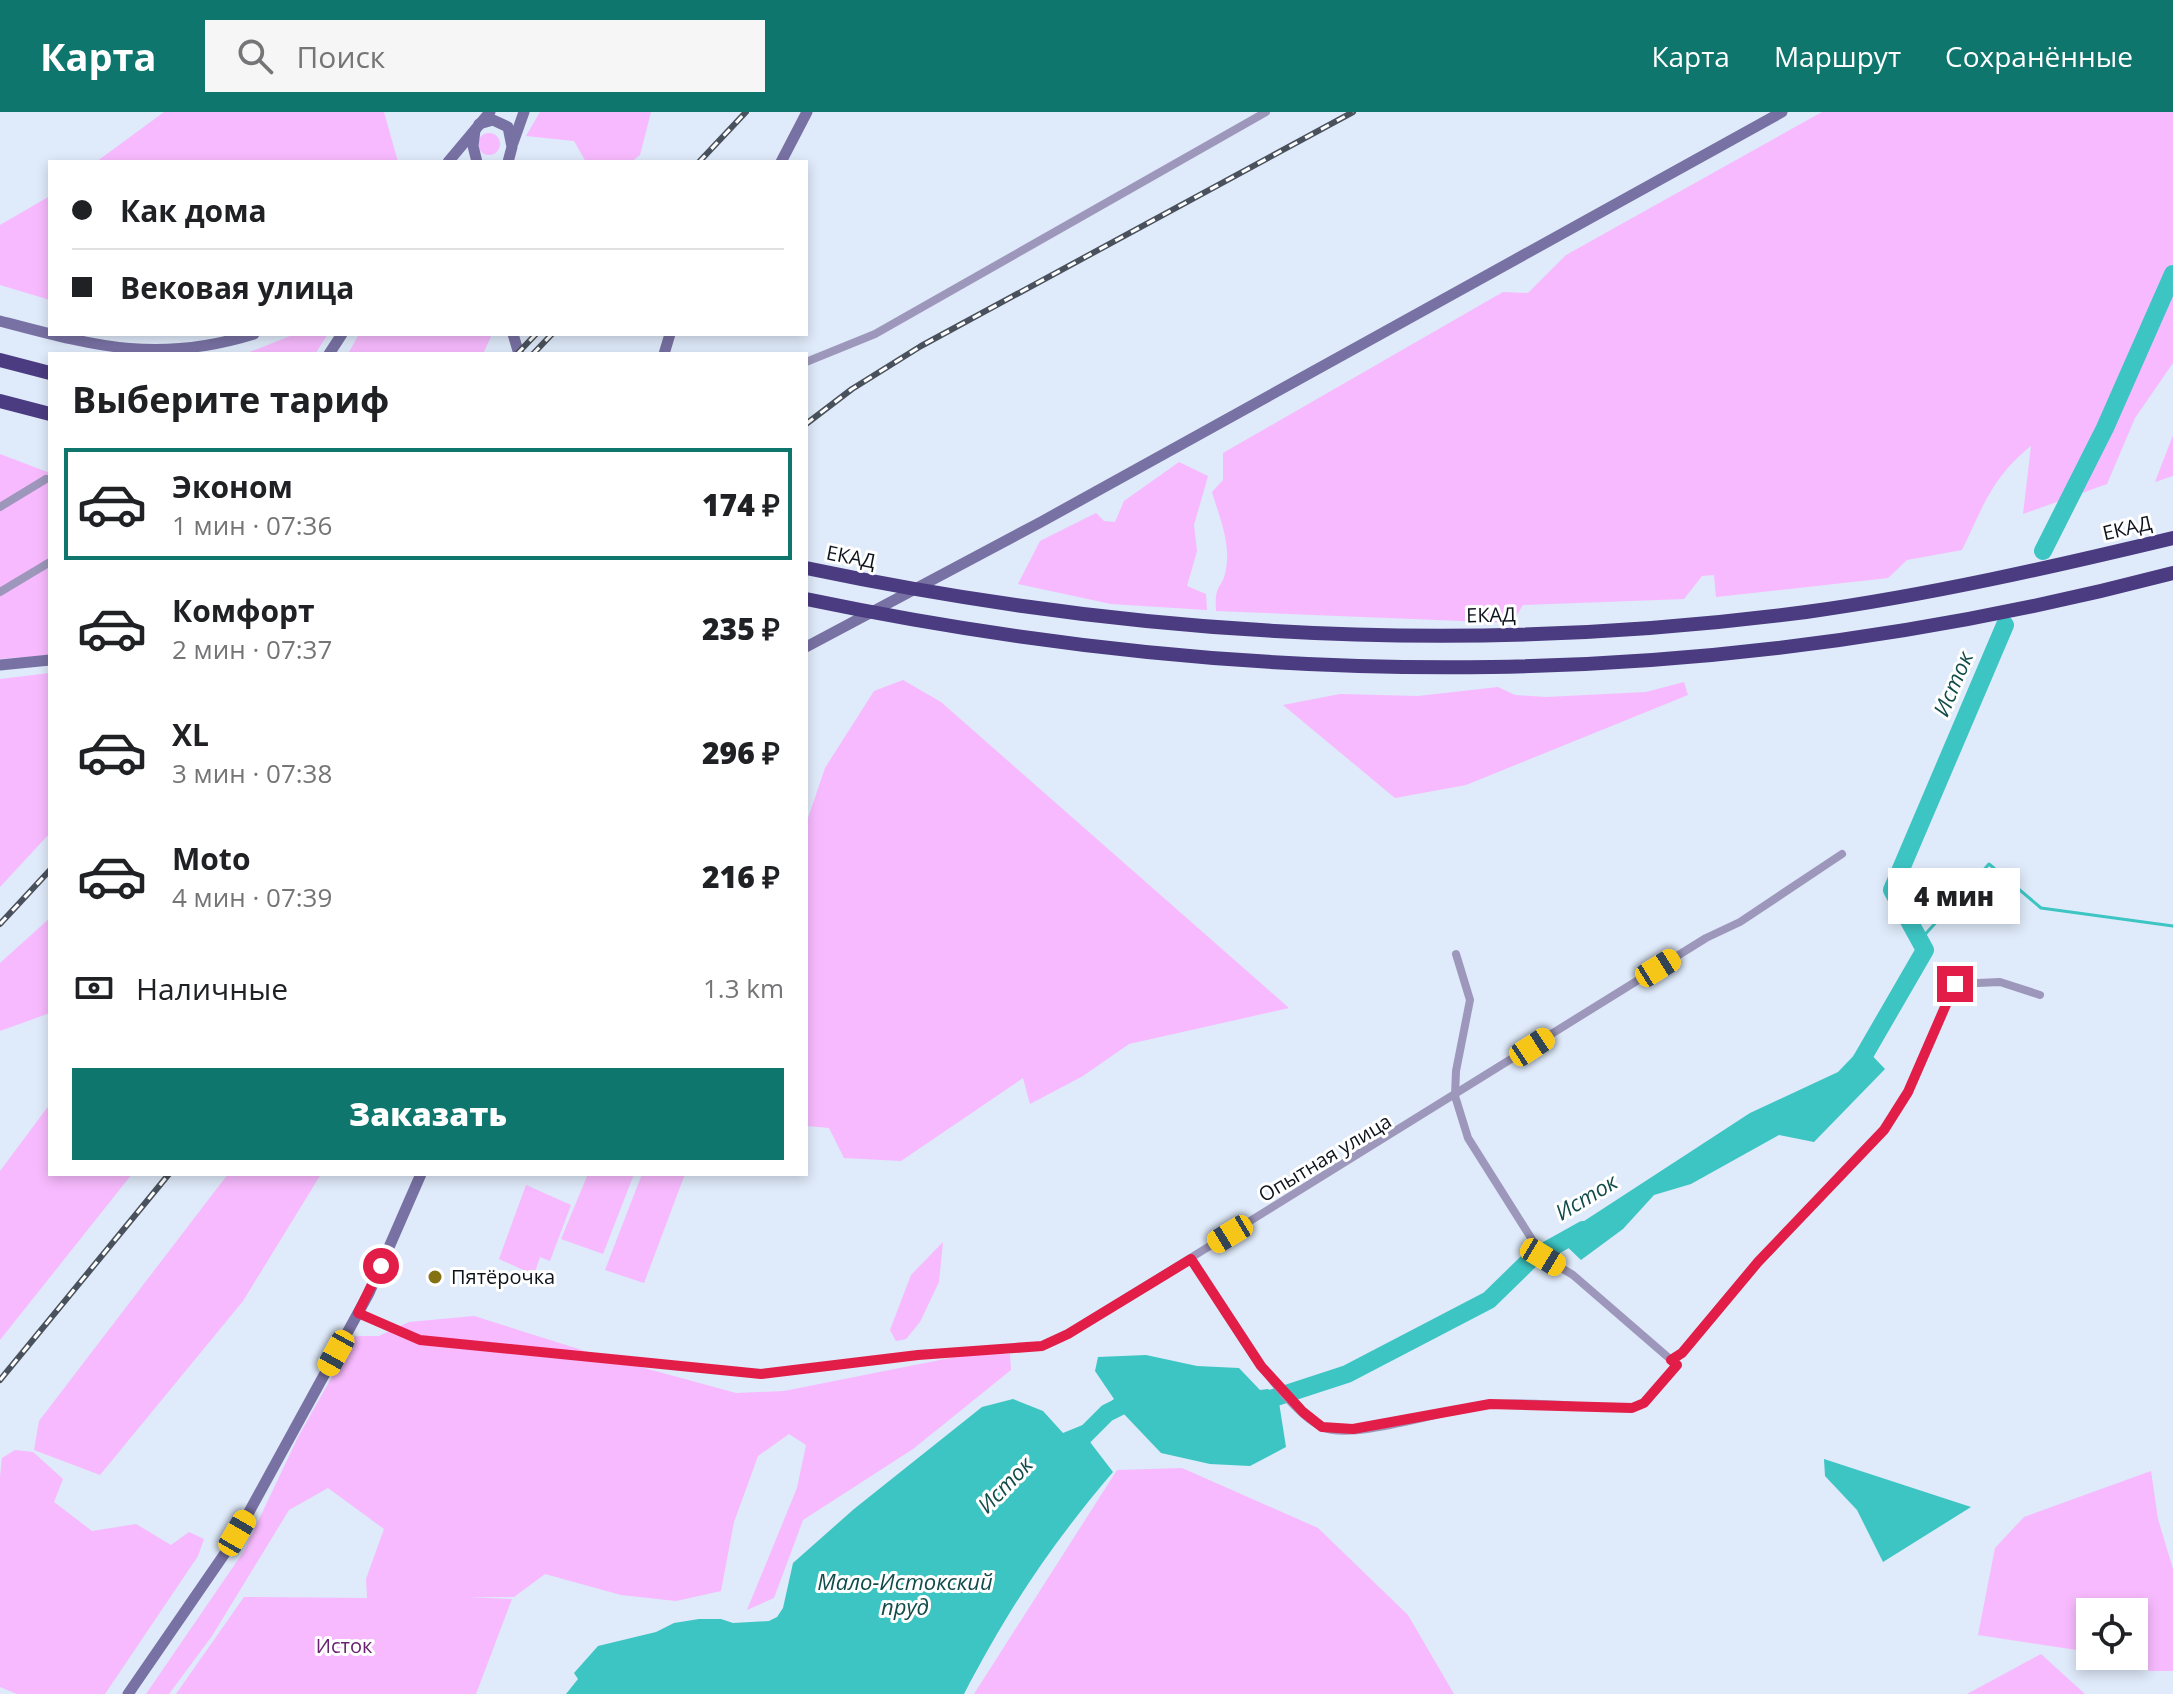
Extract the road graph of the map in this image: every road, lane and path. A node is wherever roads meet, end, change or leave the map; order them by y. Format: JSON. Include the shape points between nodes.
{"nodes":[{"id":1,"x":490,"y":112,"type":"edge"},
{"id":2,"x":524,"y":112,"type":"edge"},
{"id":3,"x":807,"y":112,"type":"edge"},
{"id":4,"x":1266,"y":112,"type":"edge"},
{"id":5,"x":1782,"y":112,"type":"edge"},
{"id":6,"x":477,"y":127,"type":"junction"},
{"id":7,"x":510,"y":154,"type":"edge"},
{"id":8,"x":450,"y":160,"type":"edge"},
{"id":9,"x":478,"y":160,"type":"edge"},
{"id":10,"x":782,"y":160,"type":"edge"},
{"id":11,"x":0,"y":321,"type":"edge"},
{"id":12,"x":48,"y":333,"type":"edge"},
{"id":13,"x":58,"y":336,"type":"edge"},
{"id":14,"x":246,"y":336,"type":"edge"},
{"id":15,"x":145,"y":352,"type":"edge"},
{"id":16,"x":145,"y":352,"type":"edge"},
{"id":17,"x":180,"y":352,"type":"edge"},
{"id":18,"x":180,"y":352,"type":"edge"},
{"id":19,"x":0,"y":360,"type":"edge"},
{"id":20,"x":808,"y":361,"type":"edge"},
{"id":21,"x":48,"y":372,"type":"edge"},
{"id":22,"x":0,"y":401,"type":"edge"},
{"id":23,"x":48,"y":413,"type":"edge"},
{"id":24,"x":46,"y":479,"type":"dead end"},
{"id":25,"x":0,"y":507,"type":"edge"},
{"id":26,"x":2173,"y":538,"type":"edge"},
{"id":27,"x":48,"y":563,"type":"edge"},
{"id":28,"x":808,"y":568,"type":"edge"},
{"id":29,"x":2173,"y":573,"type":"edge"},
{"id":30,"x":0,"y":592,"type":"edge"},
{"id":31,"x":808,"y":599,"type":"edge"},
{"id":32,"x":808,"y":645,"type":"edge"},
{"id":33,"x":48,"y":660,"type":"edge"},
{"id":34,"x":0,"y":665,"type":"edge"},
{"id":35,"x":1842,"y":854,"type":"dead end"},
{"id":36,"x":1456,"y":954,"type":"dead end"},
{"id":37,"x":2040,"y":995,"type":"dead end"},
{"id":38,"x":1455,"y":1096,"type":"junction"},
{"id":39,"x":420,"y":1176,"type":"edge"},
{"id":40,"x":1191,"y":1259,"type":"junction"},
{"id":41,"x":358,"y":1313,"type":"junction"},
{"id":42,"x":1674,"y":1362,"type":"junction"},
{"id":43,"x":128,"y":1694,"type":"edge"}],
"edges":[{"from":1,"to":6,"type":"main road"},
{"from":2,"to":7,"type":"main road"},
{"from":3,"to":10,"type":"main road"},
{"from":4,"to":20,"type":"street","via":[[875,334]]},
{"from":5,"to":32,"type":"main road"},
{"from":6,"to":7,"type":"main road","via":[[502,122],[511,133]]},
{"from":6,"to":8,"type":"main road"},
{"from":6,"to":9,"type":"main road"},
{"from":11,"to":12,"type":"main road"},
{"from":13,"to":16,"type":"main road"},
{"from":14,"to":17,"type":"main road"},
{"from":15,"to":18,"type":"main road"},
{"from":19,"to":21,"type":"highway"},
{"from":22,"to":23,"type":"highway"},
{"from":24,"to":25,"type":"street"},
{"from":26,"to":28,"type":"highway","name":"ЕКАД","via":[[1978,581],[1807,611],[1576,633],[1411,636],[1167,625],[986,601]]},
{"from":27,"to":30,"type":"street"},
{"from":29,"to":31,"type":"highway","via":[[1855,639],[1764,651],[1496,669],[1351,666],[1110,650]]},
{"from":33,"to":34,"type":"main road"},
{"from":35,"to":38,"type":"street","name":"Опытная улица"},
{"from":36,"to":38,"type":"street","via":[[1470,1000]]},
{"from":37,"to":42,"type":"street","via":[[2000,982],[1955,984],[1908,1092],[1884,1130],[1768,1250]]},
{"from":38,"to":40,"type":"street","name":"Опытная улица"},
{"from":38,"to":42,"type":"street","via":[[1468,1138],[1543,1257],[1573,1275]]},
{"from":39,"to":41,"type":"main road"},
{"from":40,"to":41,"type":"street","name":"Опытная улица","via":[[1042,1346],[761,1374],[420,1340]]},
{"from":40,"to":42,"type":"street","via":[[1261,1366],[1322,1427],[1339,1430],[1490,1404],[1632,1408],[1644,1403]]},
{"from":41,"to":43,"type":"main road","via":[[232,1543]]}]}
